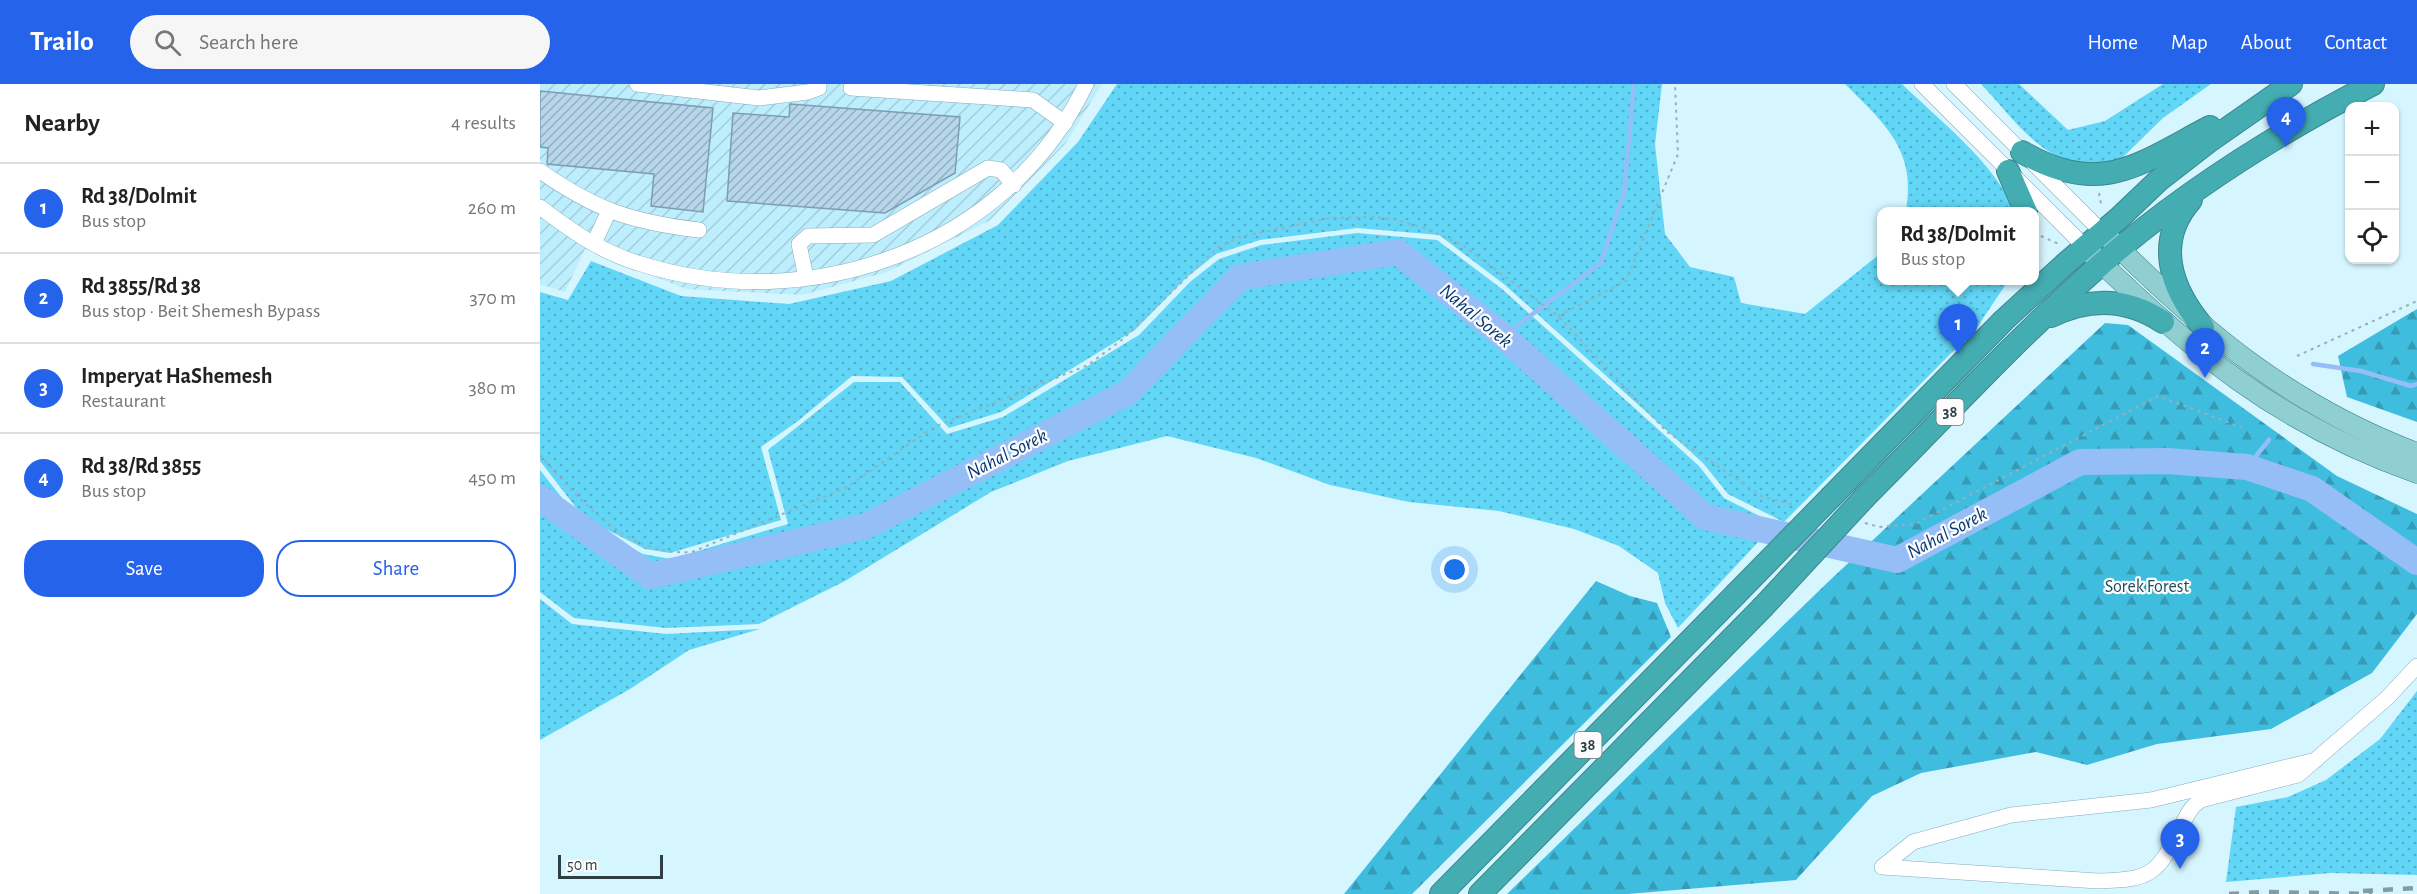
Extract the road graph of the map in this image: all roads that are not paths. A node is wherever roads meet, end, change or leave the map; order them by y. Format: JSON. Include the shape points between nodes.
{"nodes":[{"id":1,"x":637,"y":84,"type":"edge"},
{"id":2,"x":819,"y":84,"type":"edge"},
{"id":3,"x":1033,"y":84,"type":"edge"},
{"id":4,"x":1086,"y":84,"type":"edge"},
{"id":5,"x":1922,"y":84,"type":"edge"},
{"id":6,"x":1954,"y":84,"type":"edge"},
{"id":7,"x":2291,"y":84,"type":"edge"},
{"id":8,"x":2373,"y":84,"type":"edge"},
{"id":9,"x":850,"y":88,"type":"dead end"},
{"id":10,"x":2271,"y":96,"type":"junction"},
{"id":11,"x":1033,"y":100,"type":"junction"},
{"id":12,"x":1065,"y":123,"type":"junction"},
{"id":13,"x":2022,"y":152,"type":"junction"},
{"id":14,"x":540,"y":171,"type":"edge"},
{"id":15,"x":2008,"y":171,"type":"junction"},
{"id":16,"x":2210,"y":182,"type":"junction"},
{"id":17,"x":1014,"y":184,"type":"junction"},
{"id":18,"x":540,"y":207,"type":"edge"},
{"id":19,"x":2024,"y":207,"type":"edge"},
{"id":20,"x":609,"y":211,"type":"junction"},
{"id":21,"x":699,"y":230,"type":"dead end"},
{"id":22,"x":2103,"y":232,"type":"junction"},
{"id":23,"x":594,"y":243,"type":"junction"},
{"id":24,"x":2085,"y":247,"type":"junction"},
{"id":25,"x":2120,"y":249,"type":"junction"},
{"id":26,"x":2102,"y":264,"type":"junction"},
{"id":27,"x":806,"y":278,"type":"junction"},
{"id":28,"x":2020,"y":285,"type":"edge"},
{"id":29,"x":2163,"y":322,"type":"junction"},
{"id":30,"x":2035,"y":327,"type":"junction"},
{"id":31,"x":2203,"y":327,"type":"junction"},
{"id":32,"x":1981,"y":344,"type":"junction"},
{"id":33,"x":2417,"y":453,"type":"edge"},
{"id":34,"x":2417,"y":473,"type":"edge"},
{"id":35,"x":2417,"y":666,"type":"edge"},
{"id":36,"x":2316,"y":760,"type":"junction"},
{"id":37,"x":1441,"y":894,"type":"edge"},
{"id":38,"x":1480,"y":894,"type":"edge"}],
"edges":[{"from":1,"to":2,"type":"street","via":[[759,98],[808,92],[819,88]]},
{"from":3,"to":11,"type":"street"},
{"from":4,"to":12,"type":"street"},
{"from":5,"to":15,"type":"street"},
{"from":6,"to":13,"type":"street"},
{"from":7,"to":10,"type":"highway","number":"38"},
{"from":8,"to":16,"type":"highway","number":"38","via":[[2297,126]]},
{"from":9,"to":11,"type":"street"},
{"from":10,"to":13,"type":"highway","via":[[2127,170],[2111,174],[2069,173]]},
{"from":10,"to":22,"type":"highway","number":"38","via":[[2159,180]]},
{"from":11,"to":12,"type":"street"},
{"from":12,"to":17,"type":"street","via":[[1053,143]]},
{"from":13,"to":22,"type":"street"},
{"from":14,"to":20,"type":"street"},
{"from":15,"to":19,"type":"highway"},
{"from":15,"to":24,"type":"street"},
{"from":16,"to":25,"type":"highway","number":"38"},
{"from":16,"to":31,"type":"highway","via":[[2178,219],[2169,248],[2179,295]]},
{"from":17,"to":27,"type":"street","via":[[962,225],[920,245],[852,270]]},
{"from":17,"to":27,"type":"street","via":[[1000,170],[988,168],[873,235],[808,236],[799,244]]},
{"from":18,"to":23,"type":"street"},
{"from":20,"to":21,"type":"street","via":[[653,225]]},
{"from":20,"to":23,"type":"street"},
{"from":22,"to":24,"type":"highway","number":"38"},
{"from":22,"to":25,"type":"main road"},
{"from":23,"to":27,"type":"street","via":[[636,263],[681,275],[761,282]]},
{"from":24,"to":26,"type":"main road"},
{"from":24,"to":32,"type":"highway","number":"38"},
{"from":25,"to":26,"type":"highway","number":"38"},
{"from":25,"to":31,"type":"main road"},
{"from":26,"to":29,"type":"main road"},
{"from":26,"to":30,"type":"highway","number":"38"},
{"from":28,"to":32,"type":"highway"},
{"from":29,"to":30,"type":"highway","via":[[2137,308],[2099,302],[2062,311]]},
{"from":29,"to":34,"type":"main road","via":[[2235,380],[2298,421],[2359,452]]},
{"from":30,"to":38,"type":"highway","number":"38","bridge":true},
{"from":31,"to":33,"type":"main road","via":[[2262,373],[2316,407]]},
{"from":32,"to":37,"type":"highway","number":"38","bridge":true},
{"from":35,"to":36,"type":"street","via":[[2388,698]]},
{"from":36,"to":36,"type":"street","via":[[2151,800],[2011,815],[1913,842],[1882,867],[2130,880],[2146,876],[2160,864],[2191,807],[2201,800],[2298,776]]}]}
